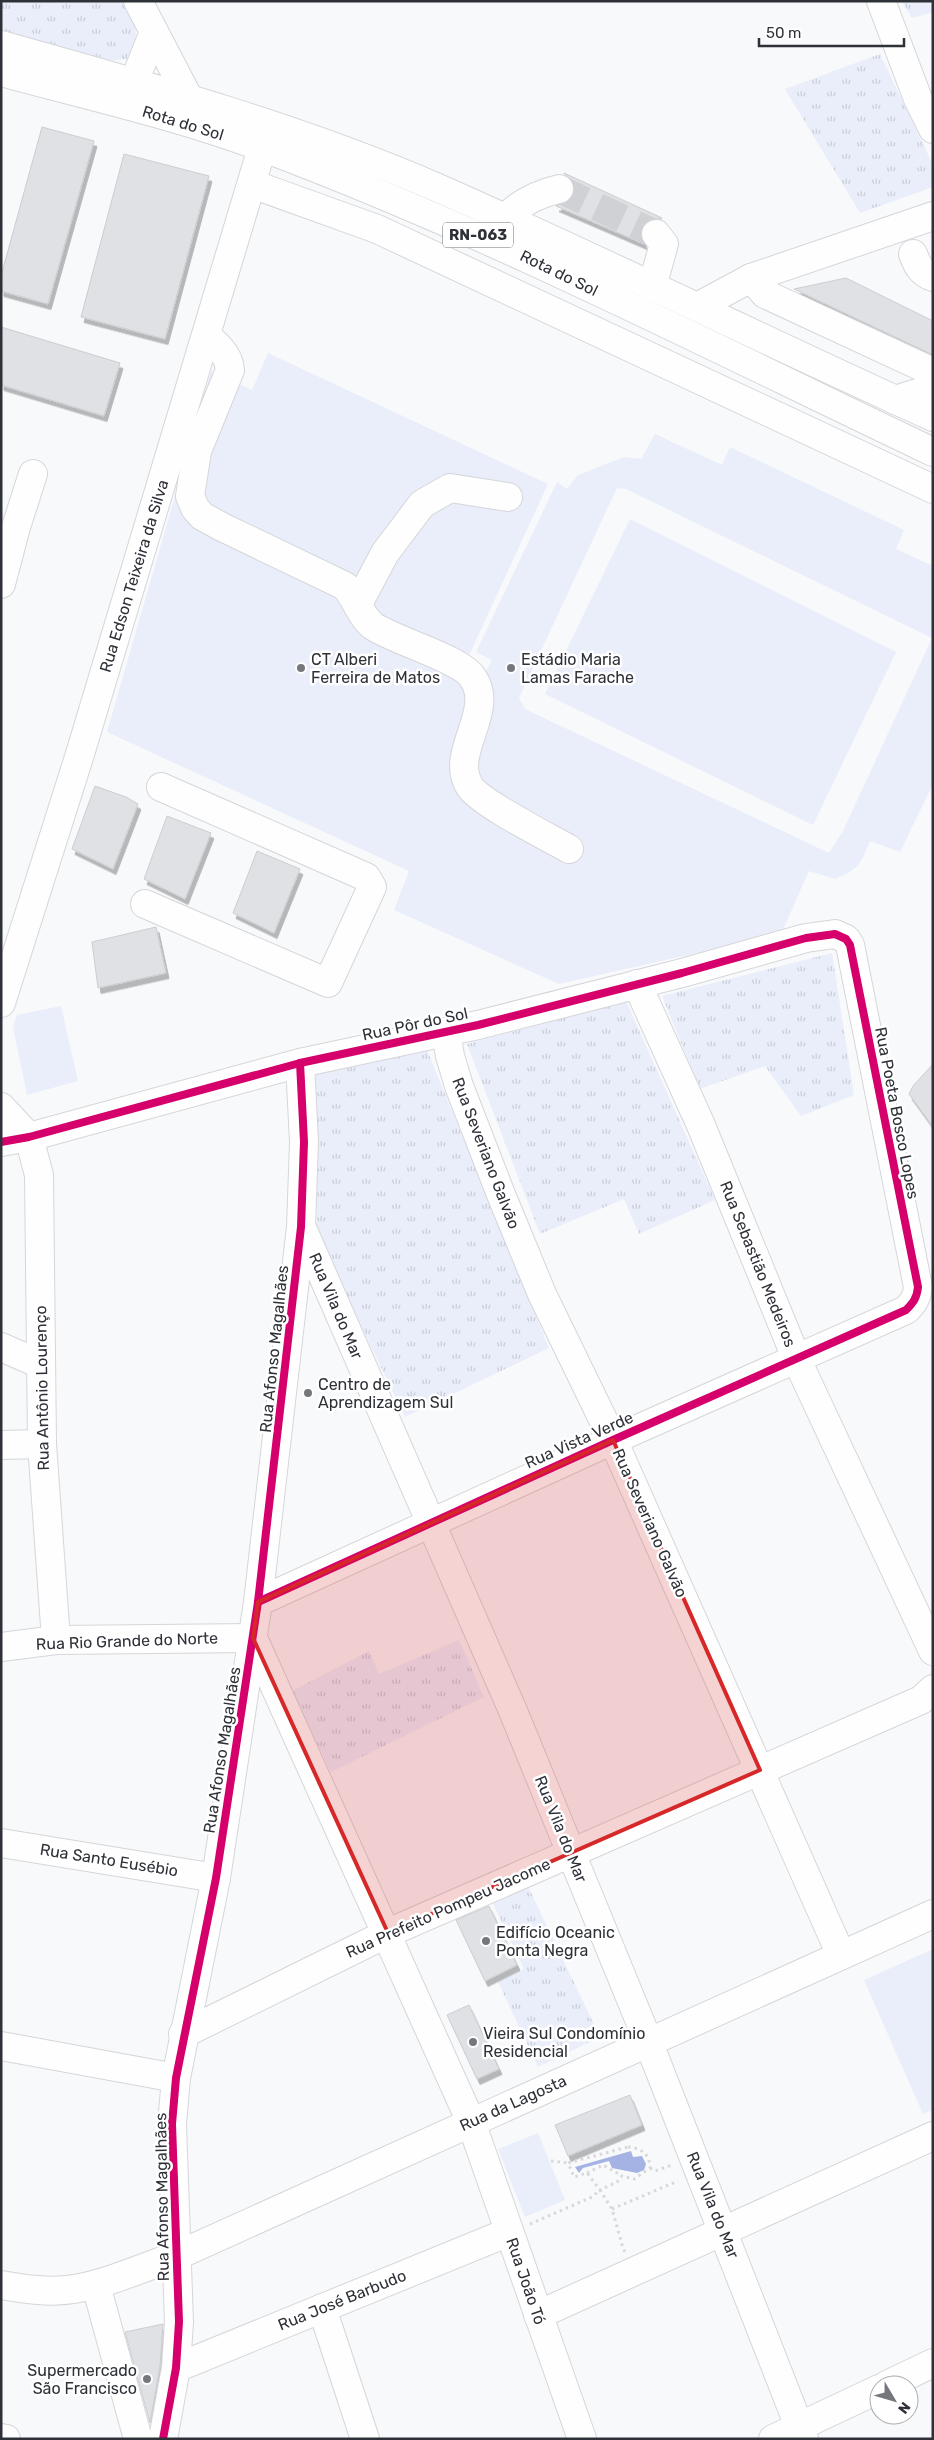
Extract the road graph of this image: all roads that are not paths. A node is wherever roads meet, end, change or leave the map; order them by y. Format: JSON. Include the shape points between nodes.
{"nodes":[{"id":1,"x":880,"y":1,"type":"edge"},
{"id":2,"x":144,"y":3,"type":"edge"},
{"id":3,"x":154,"y":32,"type":"junction"},
{"id":4,"x":1,"y":45,"type":"edge"},
{"id":5,"x":1,"y":72,"type":"edge"},
{"id":6,"x":134,"y":82,"type":"junction"},
{"id":7,"x":188,"y":97,"type":"junction"},
{"id":8,"x":933,"y":129,"type":"edge"},
{"id":9,"x":262,"y":148,"type":"junction"},
{"id":10,"x":252,"y":184,"type":"junction"},
{"id":11,"x":559,"y":189,"type":"tunnel mouth"},
{"id":12,"x":933,"y":216,"type":"edge"},
{"id":13,"x":505,"y":219,"type":"junction"},
{"id":14,"x":656,"y":234,"type":"dead end"},
{"id":15,"x":913,"y":254,"type":"dead end"},
{"id":16,"x":933,"y":277,"type":"edge"},
{"id":17,"x":751,"y":278,"type":"junction"},
{"id":18,"x":652,"y":287,"type":"junction"},
{"id":19,"x":697,"y":307,"type":"junction"},
{"id":20,"x":208,"y":336,"type":"junction"},
{"id":21,"x":933,"y":372,"type":"edge"},
{"id":22,"x":933,"y":388,"type":"edge"},
{"id":23,"x":895,"y":400,"type":"junction"},
{"id":24,"x":933,"y":417,"type":"edge"},
{"id":25,"x":933,"y":452,"type":"edge"},
{"id":26,"x":34,"y":474,"type":"dead end"},
{"id":27,"x":933,"y":488,"type":"edge"},
{"id":28,"x":508,"y":497,"type":"dead end"},
{"id":29,"x":9,"y":524,"type":"edge"},
{"id":30,"x":1,"y":584,"type":"edge"},
{"id":31,"x":358,"y":604,"type":"junction"},
{"id":32,"x":161,"y":787,"type":"dead end"},
{"id":33,"x":569,"y":849,"type":"dead end"},
{"id":34,"x":145,"y":904,"type":"dead end"},
{"id":35,"x":835,"y":934,"type":"joint"},
{"id":36,"x":637,"y":984,"type":"junction"},
{"id":37,"x":1,"y":1002,"type":"edge"},
{"id":38,"x":446,"y":1032,"type":"junction"},
{"id":39,"x":300,"y":1063,"type":"junction"},
{"id":40,"x":1,"y":1106,"type":"edge"},
{"id":41,"x":29,"y":1137,"type":"junction"},
{"id":42,"x":1,"y":1142,"type":"edge"},
{"id":43,"x":302,"y":1227,"type":"junction"},
{"id":44,"x":911,"y":1305,"type":"joint"},
{"id":45,"x":1,"y":1347,"type":"edge"},
{"id":46,"x":797,"y":1360,"type":"junction"},
{"id":47,"x":40,"y":1364,"type":"junction"},
{"id":48,"x":613,"y":1440,"type":"junction"},
{"id":49,"x":1,"y":1444,"type":"edge"},
{"id":50,"x":42,"y":1444,"type":"junction"},
{"id":51,"x":430,"y":1523,"type":"junction"},
{"id":52,"x":258,"y":1602,"type":"junction"},
{"id":53,"x":253,"y":1638,"type":"junction"},
{"id":54,"x":56,"y":1640,"type":"junction"},
{"id":55,"x":1,"y":1647,"type":"edge"},
{"id":56,"x":933,"y":1651,"type":"edge"},
{"id":57,"x":933,"y":1689,"type":"edge"},
{"id":58,"x":760,"y":1770,"type":"junction"},
{"id":59,"x":1,"y":1843,"type":"edge"},
{"id":60,"x":571,"y":1853,"type":"junction"},
{"id":61,"x":216,"y":1878,"type":"junction"},
{"id":62,"x":933,"y":1914,"type":"edge"},
{"id":63,"x":388,"y":1933,"type":"junction"},
{"id":64,"x":841,"y":1955,"type":"junction"},
{"id":65,"x":183,"y":2034,"type":"junction"},
{"id":66,"x":648,"y":2041,"type":"junction"},
{"id":67,"x":1,"y":2046,"type":"edge"},
{"id":68,"x":176,"y":2078,"type":"junction"},
{"id":69,"x":471,"y":2122,"type":"junction"},
{"id":70,"x":933,"y":2136,"type":"edge"},
{"id":71,"x":518,"y":2229,"type":"junction"},
{"id":72,"x":724,"y":2232,"type":"junction"},
{"id":73,"x":176,"y":2256,"type":"junction"},
{"id":74,"x":96,"y":2284,"type":"junction"},
{"id":75,"x":1,"y":2285,"type":"edge"},
{"id":76,"x":322,"y":2308,"type":"junction"},
{"id":77,"x":538,"y":2315,"type":"junction"},
{"id":78,"x":933,"y":2363,"type":"edge"},
{"id":79,"x":176,"y":2368,"type":"junction"},
{"id":80,"x":908,"y":2375,"type":"edge"},
{"id":81,"x":869,"y":2395,"type":"edge"},
{"id":82,"x":802,"y":2433,"type":"edge"},
{"id":83,"x":1,"y":2438,"type":"edge"},
{"id":84,"x":6,"y":2439,"type":"edge"},
{"id":85,"x":138,"y":2439,"type":"edge"},
{"id":86,"x":163,"y":2439,"type":"edge"},
{"id":87,"x":365,"y":2439,"type":"edge"},
{"id":88,"x":582,"y":2439,"type":"edge"},
{"id":89,"x":773,"y":2439,"type":"edge"}],
"edges":[{"from":1,"to":8,"type":"street"},
{"from":2,"to":3,"type":"street"},
{"from":3,"to":6,"type":"street"},
{"from":3,"to":7,"type":"street"},
{"from":4,"to":6,"type":"street","name":"Rota do Sol","number":"RN-063"},
{"from":5,"to":9,"type":"street","name":"Rota do Sol","number":"RN-063","via":[[196,126]]},
{"from":6,"to":7,"type":"street","name":"Rota do Sol","number":"RN-063"},
{"from":7,"to":13,"type":"street","name":"Rota do Sol","number":"RN-063","via":[[428,184]]},
{"from":9,"to":10,"type":"street","name":"Rua Edson Teixeira da Silva"},
{"from":9,"to":25,"type":"street","name":"Rota do Sol","number":"RN-063","via":[[401,202],[492,242]]},
{"from":10,"to":20,"type":"street","name":"Rua Edson Teixeira da Silva"},
{"from":10,"to":27,"type":"street","via":[[377,229]]},
{"from":11,"to":13,"type":"street","via":[[543,193],[514,209]]},
{"from":12,"to":17,"type":"street"},
{"from":13,"to":18,"type":"street","name":"Rota do Sol","number":"RN-063"},
{"from":14,"to":18,"type":"street","via":[[664,244]]},
{"from":15,"to":16,"type":"street","via":[[917,266],[924,274]]},
{"from":17,"to":19,"type":"street"},
{"from":17,"to":21,"type":"street","via":[[765,294]]},
{"from":18,"to":19,"type":"street","name":"Rota do Sol","number":"RN-063"},
{"from":19,"to":23,"type":"street","name":"Rota do Sol","number":"RN-063"},
{"from":20,"to":31,"type":"street","via":[[224,353],[230,370],[197,451],[190,496],[195,508],[222,528],[345,586]]},
{"from":20,"to":37,"type":"street","name":"Rua Edson Teixeira da Silva"},
{"from":22,"to":23,"type":"street"},
{"from":23,"to":24,"type":"street","name":"Rota do Sol","number":"RN-063"},
{"from":26,"to":29,"type":"street"},
{"from":28,"to":31,"type":"street","via":[[450,488],[422,504],[385,553]]},
{"from":29,"to":30,"type":"street"},
{"from":31,"to":33,"type":"street","via":[[372,625],[469,672],[481,702],[464,773],[471,788],[495,807]]},
{"from":32,"to":34,"type":"street","via":[[366,876],[372,887],[328,983]]},
{"from":35,"to":36,"type":"street","name":"Rua Pôr do Sol","via":[[806,938]]},
{"from":35,"to":44,"type":"street","name":"Rua Poeta Bosco Lopes","via":[[850,945],[918,1287]]},
{"from":36,"to":38,"type":"street","name":"Rua Pôr do Sol"},
{"from":36,"to":46,"type":"street","name":"Rua Sebastião Medeiros","via":[[700,1123]]},
{"from":38,"to":39,"type":"street","name":"Rua Pôr do Sol"},
{"from":38,"to":48,"type":"street","name":"Rua Severiano Galvão","via":[[459,1086],[500,1192],[542,1294]]},
{"from":39,"to":41,"type":"street","name":"Rua Pôr do Sol"},
{"from":39,"to":43,"type":"street","name":"Rua Afonso Magalhães","via":[[304,1142]]},
{"from":40,"to":41,"type":"street"},
{"from":41,"to":42,"type":"street","name":"Rua Pôr do Sol"},
{"from":41,"to":47,"type":"street","name":"Rua Antônio Lourenço","via":[[39,1175]]},
{"from":43,"to":51,"type":"street","name":"Rua Vila do Mar"},
{"from":43,"to":52,"type":"street","name":"Rua Afonso Magalhães"},
{"from":44,"to":46,"type":"street","name":"Rua Vista Verde"},
{"from":45,"to":47,"type":"street"},
{"from":46,"to":48,"type":"street","name":"Rua Vista Verde"},
{"from":46,"to":56,"type":"street","name":"Rua Sebastião Medeiros"},
{"from":47,"to":50,"type":"street","name":"Rua Antônio Lourenço"},
{"from":48,"to":51,"type":"street","name":"Rua Vista Verde"},
{"from":48,"to":58,"type":"street","name":"Rua Severiano Galvão"},
{"from":49,"to":50,"type":"street"},
{"from":50,"to":54,"type":"street","name":"Rua Antônio Lourenço"},
{"from":51,"to":52,"type":"street","name":"Rua Vista Verde"},
{"from":51,"to":60,"type":"street","name":"Rua Vila do Mar"},
{"from":52,"to":53,"type":"street","name":"Rua Afonso Magalhães"},
{"from":53,"to":54,"type":"street","name":"Rua Rio Grande do Norte"},
{"from":53,"to":61,"type":"street","name":"Rua Afonso Magalhães"},
{"from":53,"to":63,"type":"street","name":"Rua João Tó"},
{"from":54,"to":55,"type":"street","name":"Rua Rio Grande do Norte"},
{"from":57,"to":58,"type":"street","name":"Rua Prefeito Pompeu Jacome","via":[[921,1700]]},
{"from":58,"to":60,"type":"street","name":"Rua Prefeito Pompeu Jacome"},
{"from":58,"to":64,"type":"street","name":"Rua Severiano Galvão"},
{"from":59,"to":61,"type":"street","name":"Rua Santo Eusébio"},
{"from":60,"to":63,"type":"street","name":"Rua Prefeito Pompeu Jacome"},
{"from":60,"to":66,"type":"street","name":"Rua Vila do Mar"},
{"from":61,"to":65,"type":"street","name":"Rua Afonso Magalhães"},
{"from":62,"to":64,"type":"street","name":"Rua da Lagosta"},
{"from":63,"to":65,"type":"street","name":"Rua Prefeito Pompeu Jacome"},
{"from":63,"to":69,"type":"street","name":"Rua João Tó"},
{"from":64,"to":66,"type":"street","name":"Rua da Lagosta"},
{"from":65,"to":68,"type":"street","name":"Rua Afonso Magalhães"},
{"from":66,"to":69,"type":"street","name":"Rua da Lagosta"},
{"from":66,"to":72,"type":"street","name":"Rua Vila do Mar"},
{"from":67,"to":68,"type":"street"},
{"from":68,"to":73,"type":"street","name":"Rua Afonso Magalhães","via":[[172,2124]]},
{"from":69,"to":71,"type":"street","name":"Rua João Tó"},
{"from":69,"to":73,"type":"street","name":"Rua da Lagosta"},
{"from":70,"to":72,"type":"street"},
{"from":71,"to":76,"type":"street","name":"Rua José Barbudo"},
{"from":71,"to":77,"type":"street","name":"Rua João Tó"},
{"from":72,"to":77,"type":"street"},
{"from":72,"to":82,"type":"street","name":"Rua Vila do Mar"},
{"from":73,"to":74,"type":"street","name":"Rua da Lagosta"},
{"from":73,"to":79,"type":"street","name":"Rua Afonso Magalhães","via":[[179,2314]]},
{"from":74,"to":75,"type":"street","name":"Rua da Lagosta","via":[[45,2290]]},
{"from":74,"to":85,"type":"street"},
{"from":76,"to":79,"type":"street","name":"Rua José Barbudo"},
{"from":76,"to":87,"type":"street"},
{"from":77,"to":88,"type":"street","name":"Rua João Tó"},
{"from":78,"to":80,"type":"street"},
{"from":79,"to":86,"type":"street","name":"Rua Afonso Magalhães"},
{"from":81,"to":82,"type":"street"},
{"from":82,"to":89,"type":"street"},
{"from":83,"to":84,"type":"street"}]}
